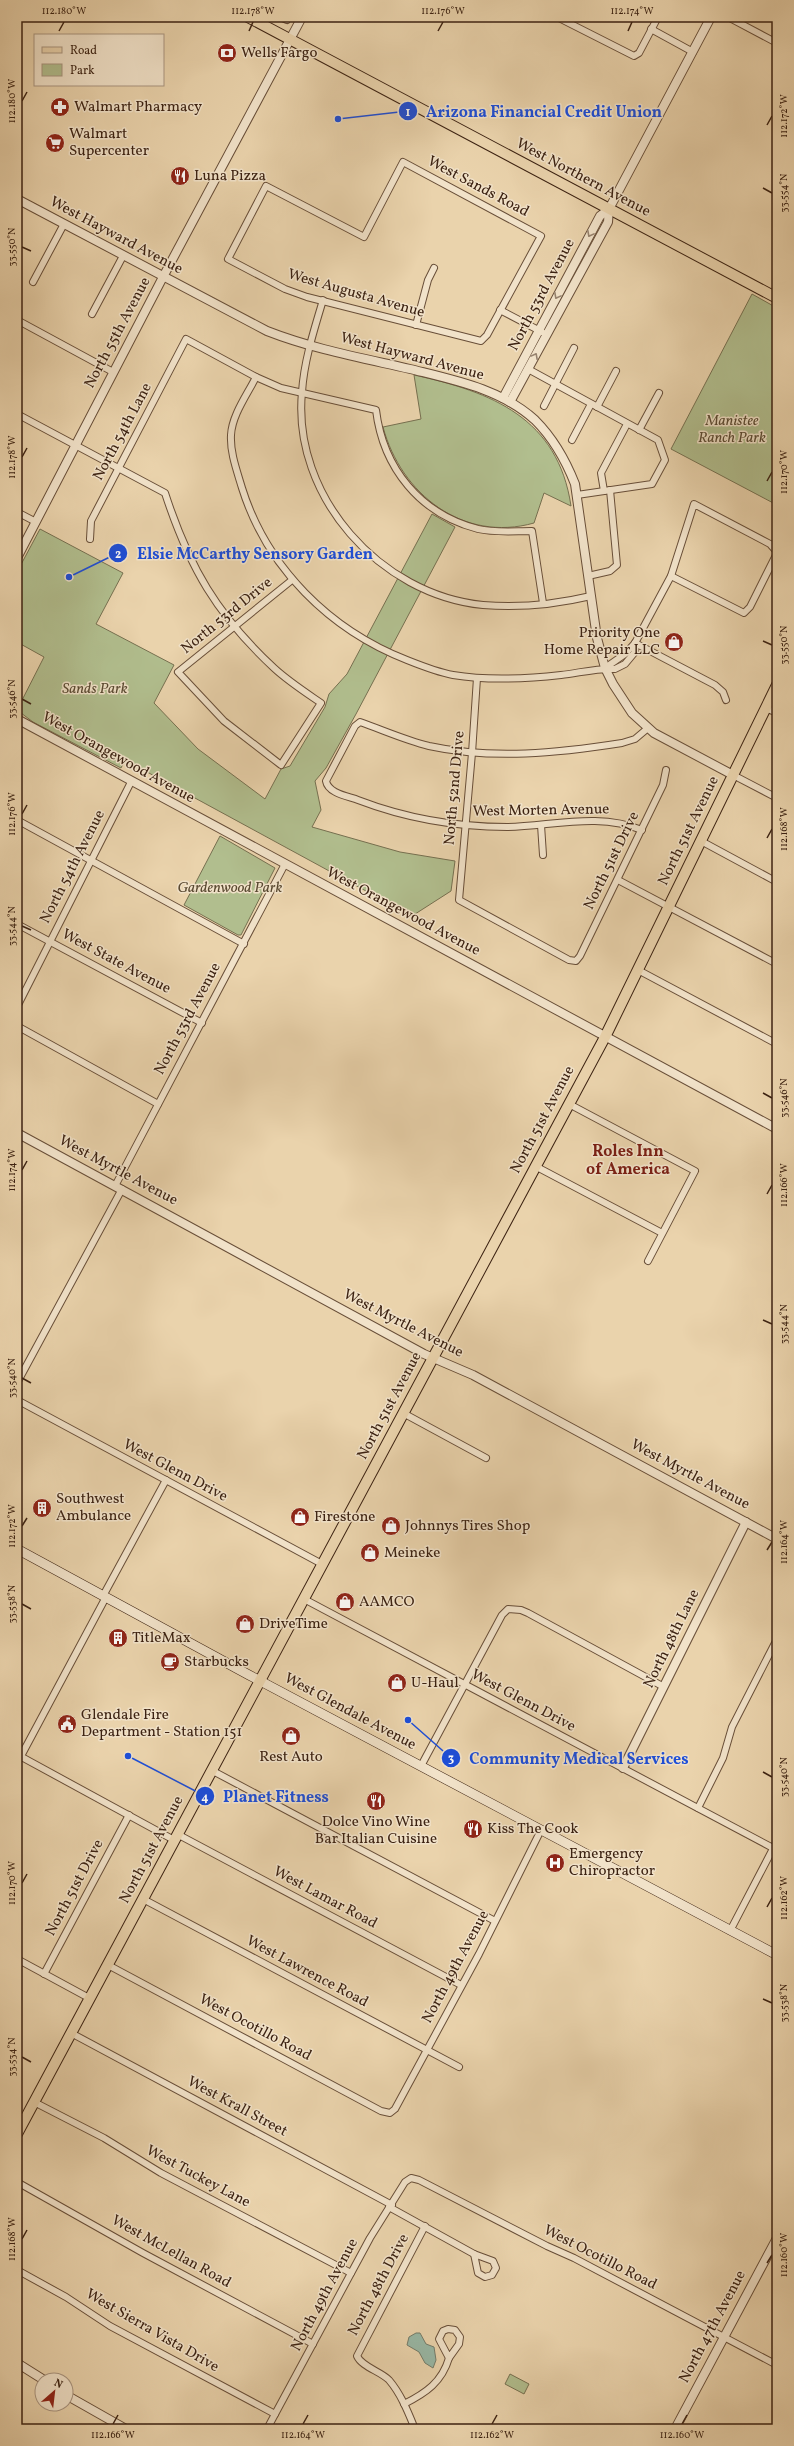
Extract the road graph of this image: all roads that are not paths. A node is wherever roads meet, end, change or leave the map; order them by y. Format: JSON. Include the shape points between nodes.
{"nodes":[{"id":1,"x":248,"y":17,"type":"edge"},
{"id":2,"x":280,"y":17,"type":"edge"},
{"id":3,"x":302,"y":17,"type":"edge"},
{"id":4,"x":557,"y":17,"type":"edge"},
{"id":5,"x":658,"y":17,"type":"edge"},
{"id":6,"x":711,"y":17,"type":"edge"},
{"id":7,"x":728,"y":17,"type":"edge"},
{"id":8,"x":287,"y":20,"type":"dead end"},
{"id":9,"x":651,"y":29,"type":"junction"},
{"id":10,"x":290,"y":40,"type":"junction"},
{"id":11,"x":777,"y":43,"type":"edge"},
{"id":12,"x":693,"y":52,"type":"junction"},
{"id":13,"x":17,"y":199,"type":"edge"},
{"id":14,"x":609,"y":209,"type":"junction"},
{"id":15,"x":64,"y":224,"type":"junction"},
{"id":16,"x":123,"y":256,"type":"junction"},
{"id":17,"x":228,"y":259,"type":"joint"},
{"id":18,"x":575,"y":262,"type":"junction"},
{"id":19,"x":584,"y":267,"type":"junction"},
{"id":20,"x":434,"y":268,"type":"dead end"},
{"id":21,"x":163,"y":277,"type":"junction"},
{"id":22,"x":33,"y":282,"type":"dead end"},
{"id":23,"x":777,"y":298,"type":"edge"},
{"id":24,"x":323,"y":300,"type":"junction"},
{"id":25,"x":500,"y":310,"type":"junction"},
{"id":26,"x":92,"y":314,"type":"dead end"},
{"id":27,"x":17,"y":320,"type":"edge"},
{"id":28,"x":416,"y":325,"type":"junction"},
{"id":29,"x":539,"y":330,"type":"junction"},
{"id":30,"x":547,"y":334,"type":"junction"},
{"id":31,"x":310,"y":345,"type":"junction"},
{"id":32,"x":574,"y":348,"type":"dead end"},
{"id":33,"x":528,"y":369,"type":"junction"},
{"id":34,"x":616,"y":371,"type":"dead end"},
{"id":35,"x":113,"y":372,"type":"junction"},
{"id":36,"x":256,"y":377,"type":"junction"},
{"id":37,"x":555,"y":384,"type":"junction"},
{"id":38,"x":301,"y":393,"type":"junction"},
{"id":39,"x":659,"y":393,"type":"dead end"},
{"id":40,"x":506,"y":400,"type":"junction"},
{"id":41,"x":594,"y":405,"type":"junction"},
{"id":42,"x":544,"y":406,"type":"dead end"},
{"id":43,"x":17,"y":414,"type":"edge"},
{"id":44,"x":627,"y":424,"type":"junction"},
{"id":45,"x":639,"y":430,"type":"junction"},
{"id":46,"x":572,"y":440,"type":"dead end"},
{"id":47,"x":75,"y":445,"type":"junction"},
{"id":48,"x":118,"y":468,"type":"junction"},
{"id":49,"x":607,"y":490,"type":"junction"},
{"id":50,"x":577,"y":495,"type":"junction"},
{"id":51,"x":17,"y":512,"type":"edge"},
{"id":52,"x":36,"y":522,"type":"junction"},
{"id":53,"x":90,"y":539,"type":"dead end"},
{"id":54,"x":777,"y":552,"type":"edge"},
{"id":55,"x":17,"y":558,"type":"edge"},
{"id":56,"x":588,"y":576,"type":"junction"},
{"id":57,"x":671,"y":576,"type":"junction"},
{"id":58,"x":292,"y":580,"type":"junction"},
{"id":59,"x":591,"y":596,"type":"junction"},
{"id":60,"x":543,"y":603,"type":"junction"},
{"id":61,"x":233,"y":626,"type":"junction"},
{"id":62,"x":635,"y":643,"type":"junction"},
{"id":63,"x":604,"y":668,"type":"junction"},
{"id":64,"x":477,"y":678,"type":"junction"},
{"id":65,"x":777,"y":685,"type":"edge"},
{"id":66,"x":726,"y":700,"type":"dead end"},
{"id":67,"x":766,"y":708,"type":"junction"},
{"id":68,"x":777,"y":713,"type":"edge"},
{"id":69,"x":17,"y":719,"type":"edge"},
{"id":70,"x":648,"y":728,"type":"junction"},
{"id":71,"x":472,"y":752,"type":"junction"},
{"id":72,"x":666,"y":770,"type":"dead end"},
{"id":73,"x":733,"y":775,"type":"junction"},
{"id":74,"x":131,"y":782,"type":"junction"},
{"id":75,"x":777,"y":798,"type":"edge"},
{"id":76,"x":17,"y":820,"type":"edge"},
{"id":77,"x":541,"y":825,"type":"junction"},
{"id":78,"x":465,"y":826,"type":"junction"},
{"id":79,"x":642,"y":830,"type":"junction"},
{"id":80,"x":701,"y":841,"type":"junction"},
{"id":81,"x":543,"y":855,"type":"dead end"},
{"id":82,"x":91,"y":860,"type":"junction"},
{"id":83,"x":285,"y":864,"type":"junction"},
{"id":84,"x":618,"y":880,"type":"junction"},
{"id":85,"x":777,"y":882,"type":"edge"},
{"id":86,"x":669,"y":905,"type":"junction"},
{"id":87,"x":17,"y":924,"type":"edge"},
{"id":88,"x":50,"y":942,"type":"junction"},
{"id":89,"x":244,"y":944,"type":"junction"},
{"id":90,"x":576,"y":961,"type":"joint"},
{"id":91,"x":777,"y":964,"type":"edge"},
{"id":92,"x":638,"y":970,"type":"junction"},
{"id":93,"x":17,"y":1007,"type":"edge"},
{"id":94,"x":202,"y":1023,"type":"junction"},
{"id":95,"x":17,"y":1026,"type":"edge"},
{"id":96,"x":605,"y":1037,"type":"junction"},
{"id":97,"x":777,"y":1044,"type":"edge"},
{"id":98,"x":158,"y":1104,"type":"junction"},
{"id":99,"x":569,"y":1104,"type":"junction"},
{"id":100,"x":777,"y":1129,"type":"edge"},
{"id":101,"x":17,"y":1133,"type":"edge"},
{"id":102,"x":535,"y":1166,"type":"junction"},
{"id":103,"x":118,"y":1188,"type":"junction"},
{"id":104,"x":662,"y":1233,"type":"junction"},
{"id":105,"x":648,"y":1261,"type":"dead end"},
{"id":106,"x":433,"y":1357,"type":"junction"},
{"id":107,"x":17,"y":1383,"type":"edge"},
{"id":108,"x":17,"y":1400,"type":"edge"},
{"id":109,"x":403,"y":1413,"type":"junction"},
{"id":110,"x":486,"y":1458,"type":"dead end"},
{"id":111,"x":166,"y":1480,"type":"junction"},
{"id":112,"x":746,"y":1522,"type":"junction"},
{"id":113,"x":777,"y":1538,"type":"edge"},
{"id":114,"x":17,"y":1548,"type":"edge"},
{"id":115,"x":322,"y":1564,"type":"junction"},
{"id":116,"x":105,"y":1596,"type":"junction"},
{"id":117,"x":304,"y":1599,"type":"junction"},
{"id":118,"x":777,"y":1639,"type":"edge"},
{"id":119,"x":259,"y":1680,"type":"junction"},
{"id":120,"x":464,"y":1684,"type":"junction"},
{"id":121,"x":664,"y":1687,"type":"junction"},
{"id":122,"x":19,"y":1755,"type":"edge"},
{"id":123,"x":421,"y":1766,"type":"junction"},
{"id":124,"x":622,"y":1768,"type":"junction"},
{"id":125,"x":211,"y":1770,"type":"junction"},
{"id":126,"x":698,"y":1808,"type":"junction"},
{"id":127,"x":129,"y":1815,"type":"junction"},
{"id":128,"x":540,"y":1830,"type":"junction"},
{"id":129,"x":176,"y":1837,"type":"junction"},
{"id":130,"x":777,"y":1841,"type":"edge"},
{"id":131,"x":773,"y":1848,"type":"junction"},
{"id":132,"x":142,"y":1899,"type":"junction"},
{"id":133,"x":495,"y":1921,"type":"junction"},
{"id":134,"x":730,"y":1931,"type":"junction"},
{"id":135,"x":777,"y":1956,"type":"edge"},
{"id":136,"x":17,"y":1959,"type":"edge"},
{"id":137,"x":108,"y":1965,"type":"junction"},
{"id":138,"x":44,"y":1974,"type":"junction"},
{"id":139,"x":461,"y":1985,"type":"junction"},
{"id":140,"x":89,"y":1998,"type":"junction"},
{"id":141,"x":71,"y":2033,"type":"junction"},
{"id":142,"x":427,"y":2050,"type":"junction"},
{"id":143,"x":459,"y":2067,"type":"dead end"},
{"id":144,"x":34,"y":2102,"type":"junction"},
{"id":145,"x":390,"y":2113,"type":"joint"},
{"id":146,"x":17,"y":2134,"type":"edge"},
{"id":147,"x":411,"y":2178,"type":"joint"},
{"id":148,"x":17,"y":2182,"type":"edge"},
{"id":149,"x":390,"y":2206,"type":"junction"},
{"id":150,"x":425,"y":2226,"type":"junction"},
{"id":151,"x":777,"y":2238,"type":"edge"},
{"id":152,"x":474,"y":2254,"type":"dead end"},
{"id":153,"x":17,"y":2270,"type":"edge"},
{"id":154,"x":351,"y":2273,"type":"junction"},
{"id":155,"x":724,"y":2337,"type":"junction"},
{"id":156,"x":313,"y":2344,"type":"junction"},
{"id":157,"x":449,"y":2358,"type":"junction"},
{"id":158,"x":17,"y":2363,"type":"edge"},
{"id":159,"x":777,"y":2365,"type":"edge"},
{"id":160,"x":34,"y":2374,"type":"edge"},
{"id":161,"x":74,"y":2400,"type":"edge"},
{"id":162,"x":404,"y":2404,"type":"junction"},
{"id":163,"x":275,"y":2414,"type":"junction"},
{"id":164,"x":126,"y":2429,"type":"edge"},
{"id":165,"x":267,"y":2429,"type":"edge"},
{"id":166,"x":415,"y":2429,"type":"edge"},
{"id":167,"x":675,"y":2429,"type":"edge"}],
"edges":[{"from":1,"to":10,"type":"main road","name":"West Northern Avenue"},
{"from":2,"to":8,"type":"street"},
{"from":3,"to":10,"type":"street","name":"North 55th Avenue"},
{"from":4,"to":9,"type":"street","via":[[634,56]]},
{"from":5,"to":9,"type":"street"},
{"from":6,"to":12,"type":"street","name":"North 53rd Avenue"},
{"from":7,"to":11,"type":"street"},
{"from":9,"to":12,"type":"street"},
{"from":10,"to":14,"type":"main road","name":"West Northern Avenue"},
{"from":10,"to":21,"type":"street","name":"North 55th Avenue"},
{"from":12,"to":14,"type":"street","name":"North 53rd Avenue"},
{"from":13,"to":15,"type":"street","name":"West Hayward Avenue"},
{"from":14,"to":18,"type":"street","name":"North 53rd Avenue","one_way":true,"via":[[600,216]]},
{"from":14,"to":19,"type":"street","name":"North 53rd Avenue","via":[[608,222]]},
{"from":14,"to":23,"type":"main road","name":"West Northern Avenue"},
{"from":15,"to":16,"type":"street","name":"West Hayward Avenue"},
{"from":15,"to":22,"type":"street"},
{"from":16,"to":21,"type":"street","name":"West Hayward Avenue"},
{"from":16,"to":26,"type":"street"},
{"from":17,"to":24,"type":"street","name":"West Augusta Avenue","via":[[285,289]]},
{"from":17,"to":25,"type":"street","name":"West Sands Road","via":[[266,186],[364,237],[403,162],[541,236]]},
{"from":18,"to":19,"type":"street"},
{"from":18,"to":29,"type":"street","name":"North 53rd Avenue","one_way":true},
{"from":19,"to":30,"type":"street","name":"North 53rd Avenue"},
{"from":20,"to":28,"type":"street","via":[[428,280]]},
{"from":21,"to":31,"type":"street","name":"West Hayward Avenue","via":[[267,331]]},
{"from":21,"to":35,"type":"street","name":"North 55th Avenue"},
{"from":24,"to":28,"type":"street","name":"West Augusta Avenue"},
{"from":24,"to":31,"type":"street"},
{"from":25,"to":28,"type":"street","name":"West Augusta Avenue","via":[[481,341]]},
{"from":25,"to":29,"type":"street"},
{"from":27,"to":35,"type":"street"},
{"from":29,"to":30,"type":"street"},
{"from":29,"to":40,"type":"street","name":"North 53rd Avenue"},
{"from":33,"to":30,"type":"street","name":"North 53rd Avenue","one_way":true},
{"from":31,"to":38,"type":"street"},
{"from":31,"to":40,"type":"street","name":"West Hayward Avenue","via":[[456,380]]},
{"from":32,"to":37,"type":"street"},
{"from":33,"to":37,"type":"street"},
{"from":33,"to":40,"type":"street","name":"North 53rd Avenue"},
{"from":34,"to":41,"type":"street"},
{"from":35,"to":47,"type":"street","name":"North 55th Avenue"},
{"from":36,"to":38,"type":"street","via":[[280,388]]},
{"from":36,"to":48,"type":"street","name":"North 54th Lane","via":[[186,339]]},
{"from":36,"to":58,"type":"street","via":[[236,416],[231,434],[232,453],[258,530]]},
{"from":37,"to":41,"type":"street"},
{"from":37,"to":42,"type":"street"},
{"from":38,"to":60,"type":"street","via":[[304,437],[318,488],[342,525],[379,562],[406,580],[435,594],[457,600],[483,605]]},
{"from":38,"to":60,"type":"street","via":[[376,410],[384,446],[391,463],[416,495],[441,514],[478,529],[496,532],[532,531]]},
{"from":39,"to":45,"type":"street"},
{"from":40,"to":50,"type":"street","name":"West Hayward Avenue","via":[[535,421],[552,441],[567,463]]},
{"from":41,"to":44,"type":"street"},
{"from":41,"to":46,"type":"street"},
{"from":43,"to":47,"type":"street"},
{"from":44,"to":45,"type":"street"},
{"from":44,"to":49,"type":"street","via":[[601,473]]},
{"from":45,"to":49,"type":"street","via":[[658,440],[665,460],[660,470],[652,484]]},
{"from":47,"to":48,"type":"street"},
{"from":47,"to":52,"type":"street","name":"North 55th Avenue"},
{"from":48,"to":53,"type":"street","name":"North 54th Lane","via":[[91,521]]},
{"from":48,"to":61,"type":"street","via":[[165,493],[176,527],[205,587]]},
{"from":49,"to":50,"type":"street"},
{"from":49,"to":56,"type":"street","via":[[617,565],[610,571]]},
{"from":50,"to":56,"type":"street","name":"West Hayward Avenue"},
{"from":51,"to":52,"type":"street"},
{"from":52,"to":55,"type":"street","name":"North 55th Avenue"},
{"from":54,"to":57,"type":"street","via":[[750,608],[744,613]]},
{"from":54,"to":57,"type":"street","via":[[770,544],[694,504]]},
{"from":56,"to":59,"type":"street","name":"West Hayward Avenue"},
{"from":57,"to":62,"type":"street"},
{"from":58,"to":61,"type":"street","name":"North 53rd Drive"},
{"from":58,"to":64,"type":"street","via":[[336,622],[362,640],[422,666],[452,675]]},
{"from":59,"to":60,"type":"street"},
{"from":59,"to":63,"type":"street","name":"West Hayward Avenue"},
{"from":61,"to":61,"type":"street","name":"North 53rd Drive","via":[[178,672],[224,721],[281,765],[321,703],[275,669]]},
{"from":62,"to":63,"type":"street","via":[[635,652],[625,664],[615,669]]},
{"from":62,"to":66,"type":"street","via":[[715,685],[723,692]]},
{"from":63,"to":64,"type":"street","via":[[533,678]]},
{"from":63,"to":70,"type":"street","name":"West Hayward Avenue","via":[[621,698]]},
{"from":64,"to":71,"type":"street","name":"North 52nd Drive"},
{"from":65,"to":67,"type":"main road","name":"North 51st Avenue"},
{"from":67,"to":68,"type":"street"},
{"from":67,"to":73,"type":"main road","name":"North 51st Avenue"},
{"from":69,"to":74,"type":"street","name":"West Orangewood Avenue"},
{"from":70,"to":71,"type":"street","via":[[629,741],[604,746],[519,754]]},
{"from":70,"to":73,"type":"street","name":"West Hayward Avenue","via":[[671,744]]},
{"from":71,"to":78,"type":"street","name":"North 52nd Drive"},
{"from":71,"to":78,"type":"street","name":"West Morten Avenue","via":[[414,742],[360,722],[355,726],[326,781],[326,785],[348,797],[388,810]]},
{"from":72,"to":79,"type":"street","name":"North 51st Drive","via":[[663,785]]},
{"from":73,"to":75,"type":"street"},
{"from":73,"to":80,"type":"main road","name":"North 51st Avenue"},
{"from":74,"to":82,"type":"street","name":"North 54th Avenue"},
{"from":74,"to":83,"type":"street","name":"West Orangewood Avenue"},
{"from":76,"to":82,"type":"street"},
{"from":77,"to":78,"type":"street","name":"West Morten Avenue"},
{"from":77,"to":79,"type":"street","name":"West Morten Avenue","via":[[607,820]]},
{"from":77,"to":81,"type":"street"},
{"from":78,"to":90,"type":"street","name":"North 52nd Drive","via":[[459,900],[569,960]]},
{"from":79,"to":84,"type":"street","name":"North 51st Drive"},
{"from":80,"to":85,"type":"street"},
{"from":80,"to":86,"type":"main road","name":"North 51st Avenue"},
{"from":82,"to":88,"type":"street","name":"North 54th Avenue"},
{"from":82,"to":89,"type":"street"},
{"from":83,"to":89,"type":"street","name":"North 53rd Avenue"},
{"from":83,"to":96,"type":"street","name":"West Orangewood Avenue"},
{"from":84,"to":86,"type":"street"},
{"from":84,"to":90,"type":"street","name":"North 51st Drive"},
{"from":86,"to":91,"type":"street"},
{"from":86,"to":92,"type":"main road","name":"North 51st Avenue"},
{"from":87,"to":88,"type":"street","name":"West State Avenue"},
{"from":88,"to":93,"type":"street","name":"North 54th Avenue"},
{"from":88,"to":94,"type":"street","name":"West State Avenue"},
{"from":89,"to":94,"type":"street","name":"North 53rd Avenue"},
{"from":92,"to":96,"type":"main road","name":"North 51st Avenue"},
{"from":92,"to":97,"type":"street"},
{"from":94,"to":98,"type":"street","name":"North 53rd Avenue"},
{"from":95,"to":98,"type":"street"},
{"from":96,"to":99,"type":"main road","name":"North 51st Avenue"},
{"from":96,"to":100,"type":"street","name":"West Orangewood Avenue"},
{"from":98,"to":103,"type":"street","name":"North 53rd Avenue"},
{"from":99,"to":102,"type":"main road","name":"North 51st Avenue"},
{"from":99,"to":104,"type":"street","via":[[695,1171]]},
{"from":101,"to":103,"type":"street","name":"West Myrtle Avenue"},
{"from":102,"to":104,"type":"street"},
{"from":102,"to":106,"type":"main road","name":"North 51st Avenue"},
{"from":103,"to":106,"type":"street","name":"West Myrtle Avenue"},
{"from":103,"to":107,"type":"street","name":"North 53rd Avenue"},
{"from":104,"to":105,"type":"street"},
{"from":106,"to":109,"type":"main road","name":"North 51st Avenue"},
{"from":106,"to":112,"type":"street","name":"West Myrtle Avenue","via":[[473,1375]]},
{"from":108,"to":111,"type":"street","name":"West Glenn Drive"},
{"from":109,"to":110,"type":"street"},
{"from":109,"to":115,"type":"main road","name":"North 51st Avenue"},
{"from":111,"to":115,"type":"street","name":"West Glenn Drive"},
{"from":111,"to":116,"type":"street"},
{"from":112,"to":113,"type":"street","name":"West Myrtle Avenue"},
{"from":112,"to":121,"type":"street","name":"North 48th Lane"},
{"from":114,"to":116,"type":"main road","name":"West Glendale Avenue"},
{"from":115,"to":117,"type":"main road","name":"North 51st Avenue"},
{"from":116,"to":119,"type":"main road","name":"West Glendale Avenue"},
{"from":116,"to":122,"type":"street"},
{"from":117,"to":119,"type":"main road","name":"North 51st Avenue"},
{"from":117,"to":120,"type":"street","name":"West Glenn Drive"},
{"from":118,"to":126,"type":"street","via":[[732,1727],[723,1758]]},
{"from":119,"to":123,"type":"main road","name":"West Glendale Avenue"},
{"from":119,"to":125,"type":"main road","name":"North 51st Avenue"},
{"from":120,"to":121,"type":"street","via":[[502,1615],[508,1609],[528,1613]]},
{"from":120,"to":123,"type":"street"},
{"from":120,"to":124,"type":"street","name":"West Glenn Drive"},
{"from":121,"to":124,"type":"street","name":"North 48th Lane"},
{"from":122,"to":127,"type":"street","name":"West Lamar Road"},
{"from":123,"to":128,"type":"main road","name":"West Glendale Avenue"},
{"from":124,"to":126,"type":"street","name":"West Glenn Drive"},
{"from":125,"to":129,"type":"main road","name":"North 51st Avenue"},
{"from":125,"to":133,"type":"street"},
{"from":126,"to":131,"type":"street","name":"West Glenn Drive"},
{"from":127,"to":129,"type":"street","name":"West Lamar Road"},
{"from":127,"to":138,"type":"street","name":"North 51st Drive"},
{"from":128,"to":133,"type":"street","name":"North 49th Avenue"},
{"from":128,"to":134,"type":"main road","name":"West Glendale Avenue"},
{"from":129,"to":132,"type":"main road","name":"North 51st Avenue"},
{"from":129,"to":139,"type":"street","name":"West Lamar Road"},
{"from":130,"to":131,"type":"street"},
{"from":131,"to":134,"type":"street"},
{"from":132,"to":137,"type":"main road","name":"North 51st Avenue"},
{"from":132,"to":142,"type":"street","name":"West Lawrence Road"},
{"from":133,"to":139,"type":"street","name":"North 49th Avenue"},
{"from":134,"to":135,"type":"main road","name":"West Glendale Avenue"},
{"from":136,"to":138,"type":"street"},
{"from":137,"to":140,"type":"main road","name":"North 51st Avenue"},
{"from":137,"to":145,"type":"street","name":"West Ocotillo Road","via":[[381,2111]]},
{"from":138,"to":140,"type":"street"},
{"from":139,"to":142,"type":"street","name":"North 49th Avenue"},
{"from":140,"to":141,"type":"main road","name":"North 51st Avenue"},
{"from":141,"to":144,"type":"main road","name":"North 51st Avenue"},
{"from":141,"to":149,"type":"street","name":"West Krall Street"},
{"from":142,"to":143,"type":"street","name":"West Lawrence Road"},
{"from":142,"to":145,"type":"street","name":"North 49th Avenue","via":[[395,2109]]},
{"from":144,"to":146,"type":"main road","name":"North 51st Avenue"},
{"from":144,"to":154,"type":"street","name":"West Tuckey Lane","via":[[104,2138],[161,2173]]},
{"from":147,"to":149,"type":"street","name":"North 49th Avenue","via":[[405,2182]]},
{"from":147,"to":155,"type":"street","name":"West Ocotillo Road","via":[[574,2258]]},
{"from":148,"to":156,"type":"street","name":"West McLellan Road"},
{"from":149,"to":150,"type":"street","name":"West Krall Street"},
{"from":149,"to":154,"type":"street","name":"North 49th Avenue"},
{"from":150,"to":152,"type":"street","name":"West Krall Street"},
{"from":150,"to":162,"type":"street","name":"North 48th Drive","via":[[357,2356],[388,2380]]},
{"from":151,"to":155,"type":"street","name":"North 47th Avenue"},
{"from":153,"to":163,"type":"street","name":"West Sierra Vista Drive","via":[[66,2297],[110,2326]]},
{"from":154,"to":156,"type":"street","name":"North 49th Avenue"},
{"from":155,"to":159,"type":"street","name":"West Ocotillo Road"},
{"from":155,"to":167,"type":"street","name":"North 47th Avenue"},
{"from":156,"to":163,"type":"street","name":"North 49th Avenue"},
{"from":157,"to":157,"type":"street","via":[[460,2340],[458,2332],[451,2329],[443,2331],[439,2339]]},
{"from":157,"to":162,"type":"street","via":[[444,2374],[437,2383],[423,2395]]},
{"from":158,"to":160,"type":"street"},
{"from":161,"to":164,"type":"street"},
{"from":162,"to":166,"type":"street"},
{"from":163,"to":165,"type":"street","name":"North 49th Avenue"}]}
